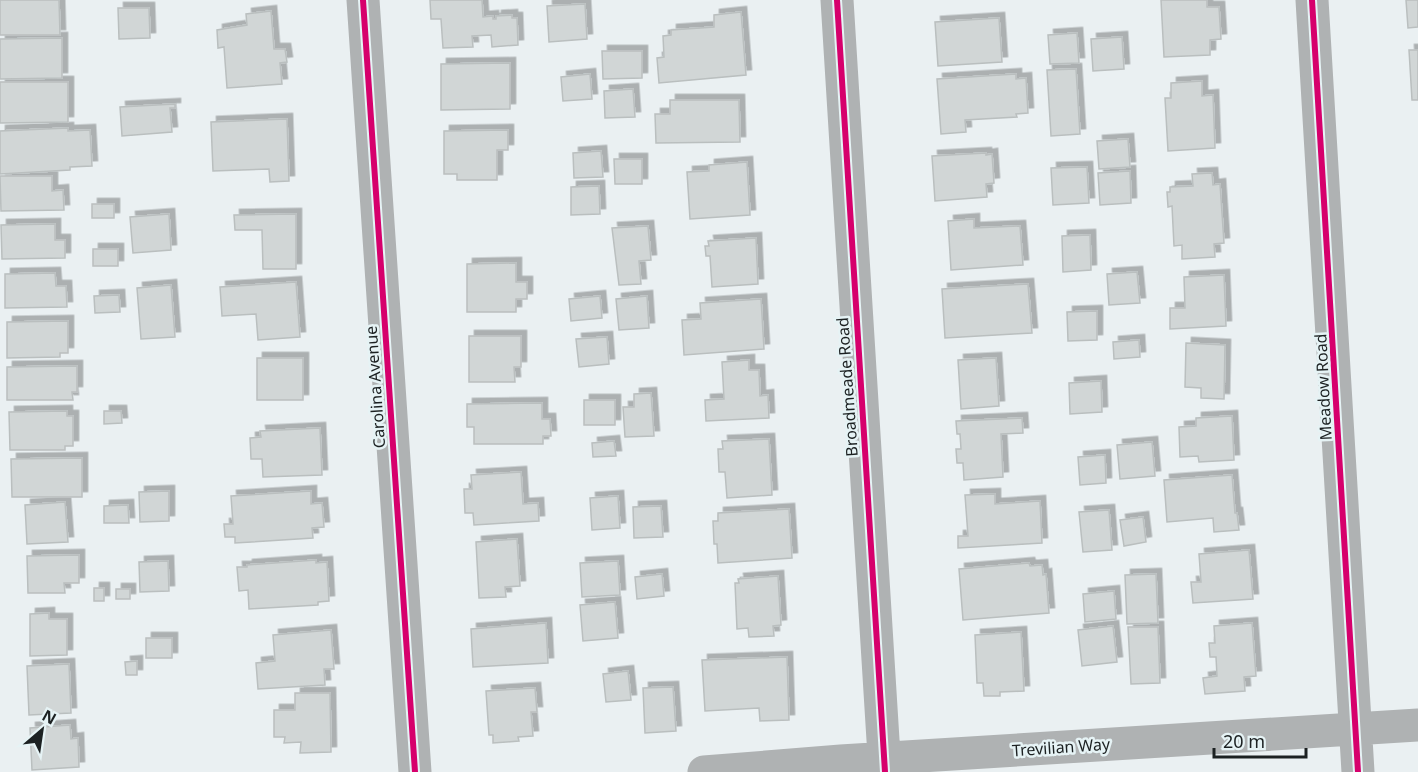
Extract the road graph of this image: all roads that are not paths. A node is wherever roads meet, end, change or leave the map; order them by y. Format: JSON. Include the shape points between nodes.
{"nodes":[{"id":1,"x":363,"y":0,"type":"edge"},
{"id":2,"x":837,"y":0,"type":"edge"},
{"id":3,"x":1312,"y":0,"type":"edge"},
{"id":4,"x":1418,"y":725,"type":"edge"},
{"id":5,"x":1356,"y":728,"type":"junction"},
{"id":6,"x":885,"y":766,"type":"edge"},
{"id":7,"x":415,"y":772,"type":"edge"},
{"id":8,"x":704,"y":772,"type":"edge"},
{"id":9,"x":1358,"y":772,"type":"edge"}],
"edges":[{"from":1,"to":7,"type":"street","name":"Carolina Avenue"},
{"from":2,"to":6,"type":"street","name":"Broadmeade Road"},
{"from":3,"to":5,"type":"street","name":"Meadow Road"},
{"from":4,"to":5,"type":"street","name":"Trevilian Way"},
{"from":5,"to":6,"type":"street","name":"Trevilian Way"},
{"from":5,"to":9,"type":"street","name":"Meadow Road"},
{"from":6,"to":8,"type":"street","name":"Trevilian Way"}]}
